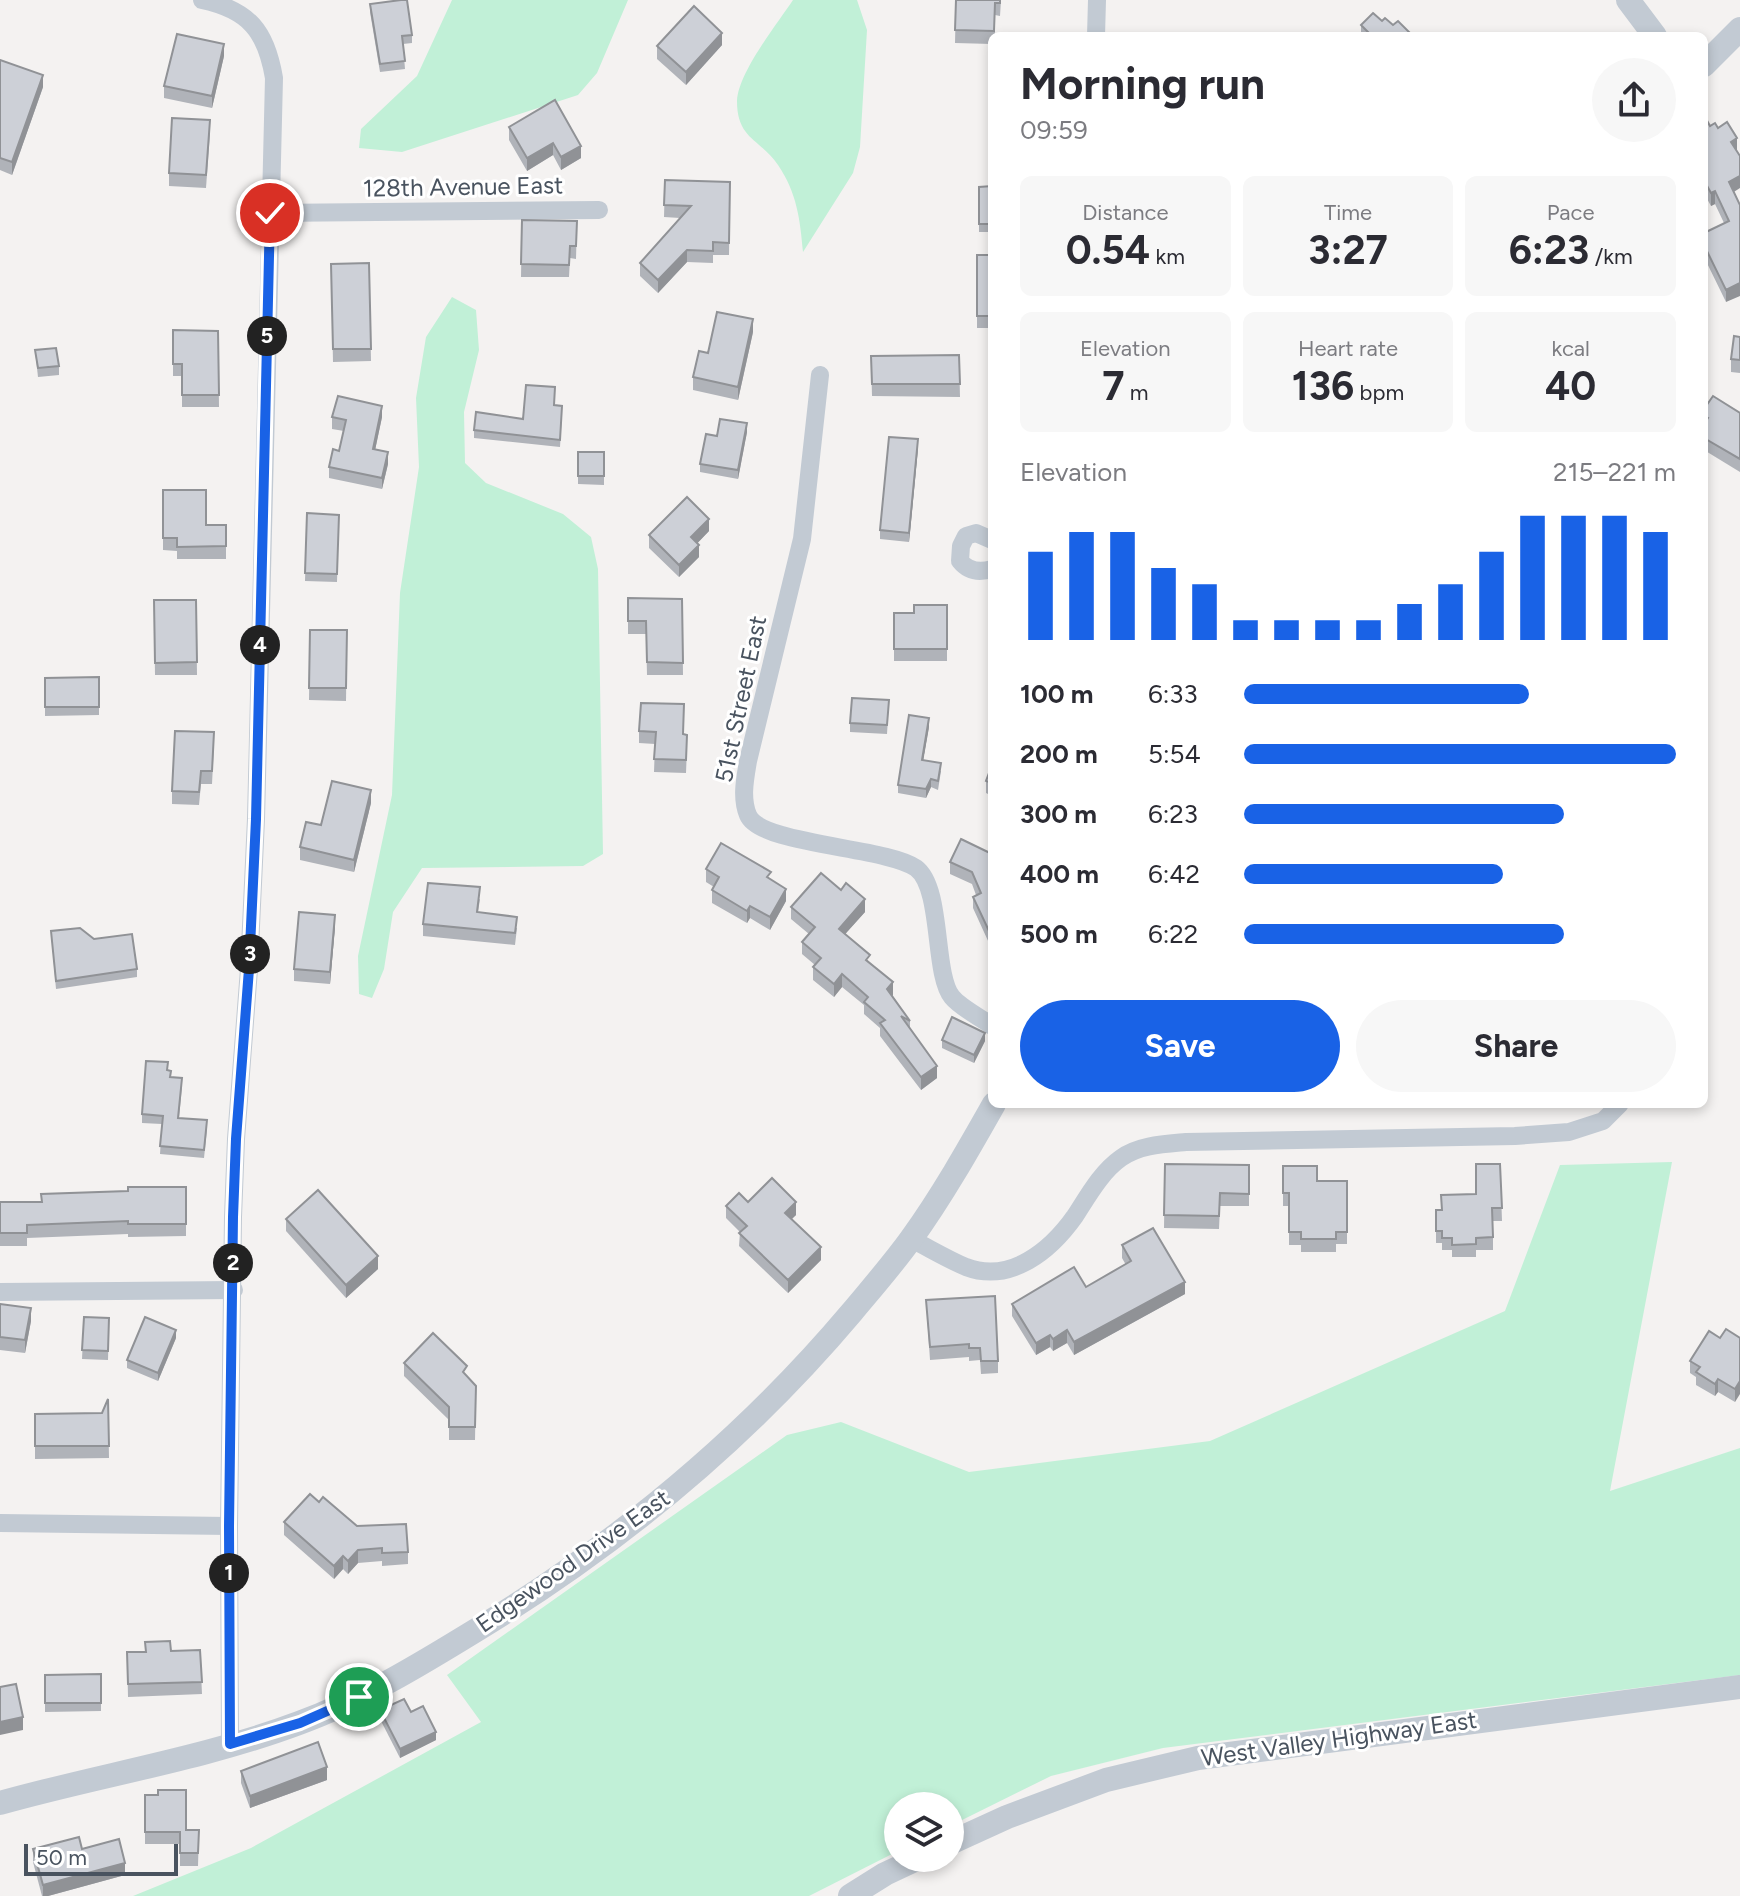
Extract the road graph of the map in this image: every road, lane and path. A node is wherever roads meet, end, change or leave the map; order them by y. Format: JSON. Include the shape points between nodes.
{"nodes":[{"id":1,"x":202,"y":0,"type":"edge"},
{"id":2,"x":1097,"y":0,"type":"edge"},
{"id":3,"x":1628,"y":0,"type":"edge"},
{"id":4,"x":1740,"y":29,"type":"edge"},
{"id":5,"x":1096,"y":32,"type":"edge"},
{"id":6,"x":1652,"y":32,"type":"edge"},
{"id":7,"x":1708,"y":61,"type":"edge"},
{"id":8,"x":599,"y":210,"type":"dead end"},
{"id":9,"x":270,"y":213,"type":"junction"},
{"id":10,"x":820,"y":375,"type":"dead end"},
{"id":11,"x":988,"y":538,"type":"edge"},
{"id":12,"x":988,"y":570,"type":"edge"},
{"id":13,"x":988,"y":1023,"type":"edge"},
{"id":14,"x":992,"y":1108,"type":"edge"},
{"id":15,"x":1616,"y":1108,"type":"edge"},
{"id":16,"x":911,"y":1239,"type":"junction"},
{"id":17,"x":234,"y":1290,"type":"junction"},
{"id":18,"x":0,"y":1292,"type":"edge"},
{"id":19,"x":0,"y":1523,"type":"edge"},
{"id":20,"x":229,"y":1526,"type":"junction"},
{"id":21,"x":1740,"y":1687,"type":"edge"},
{"id":22,"x":230,"y":1744,"type":"junction"},
{"id":23,"x":0,"y":1803,"type":"edge"},
{"id":24,"x":964,"y":1837,"type":"edge"},
{"id":25,"x":889,"y":1872,"type":"edge"},
{"id":26,"x":850,"y":1896,"type":"edge"}],
"edges":[{"from":1,"to":9,"type":"street","via":[[243,14],[271,57]]},
{"from":2,"to":5,"type":"street"},
{"from":3,"to":6,"type":"street"},
{"from":4,"to":7,"type":"street"},
{"from":8,"to":9,"type":"street","name":"128th Avenue East"},
{"from":9,"to":17,"type":"street","via":[[256,819],[236,1139]]},
{"from":10,"to":13,"type":"street","name":"51st Street East","via":[[802,539],[748,761],[748,815],[759,826],[786,836],[916,868],[930,895],[952,997]]},
{"from":11,"to":12,"type":"street","via":[[976,533],[966,536],[960,561],[965,568]]},
{"from":14,"to":16,"type":"street","name":"Edgewood Drive East"},
{"from":15,"to":16,"type":"street","via":[[1603,1121],[1569,1132],[1154,1145],[1121,1158],[1065,1231],[1020,1266],[969,1268]]},
{"from":16,"to":22,"type":"street","name":"Edgewood Drive East","via":[[766,1406],[618,1535],[496,1618],[359,1697],[300,1723]]},
{"from":17,"to":18,"type":"street"},
{"from":17,"to":20,"type":"street"},
{"from":19,"to":20,"type":"street"},
{"from":20,"to":22,"type":"street"},
{"from":21,"to":24,"type":"street","name":"West Valley Highway East","via":[[1198,1758],[1106,1780]]},
{"from":22,"to":23,"type":"street","name":"Edgewood Drive East"},
{"from":25,"to":26,"type":"street"}]}
